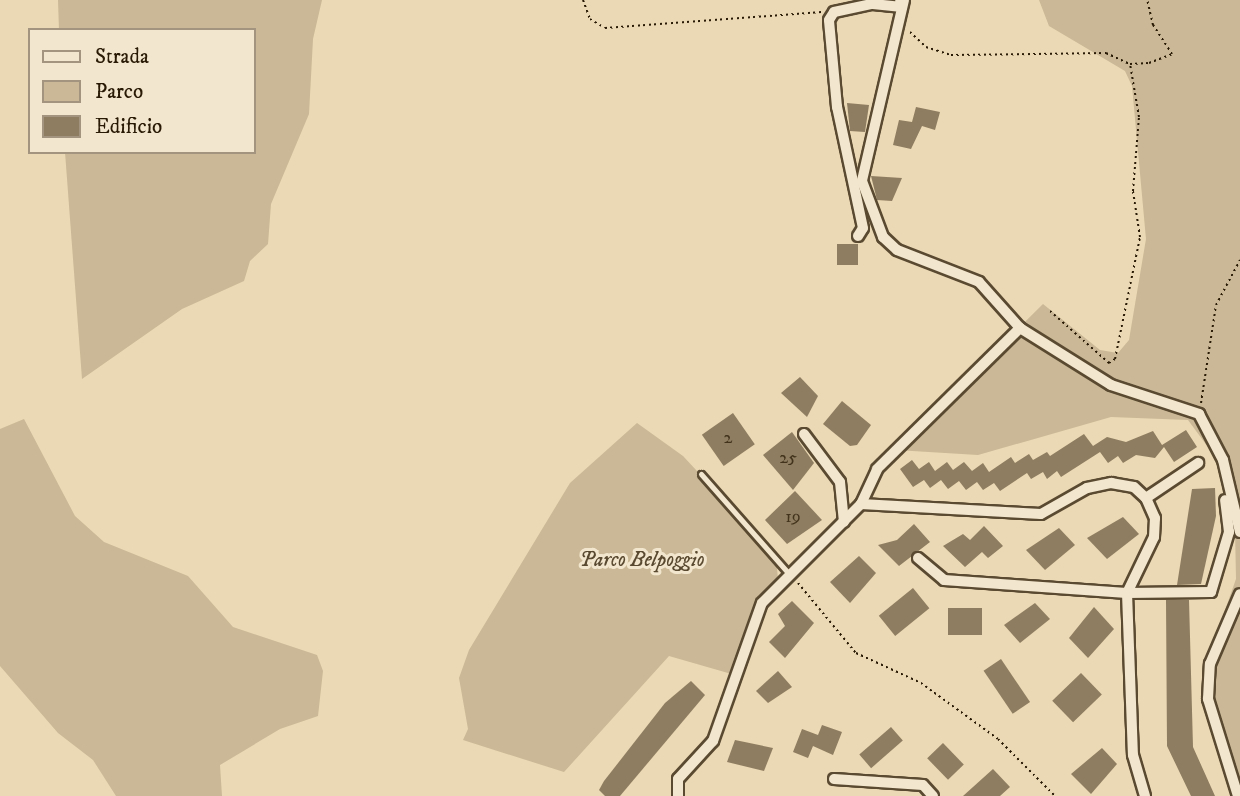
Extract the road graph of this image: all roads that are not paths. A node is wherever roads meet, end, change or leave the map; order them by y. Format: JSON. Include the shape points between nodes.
{"nodes":[{"id":1,"x":902,"y":2,"type":"edge"},
{"id":2,"x":858,"y":236,"type":"dead end"},
{"id":3,"x":1020,"y":328,"type":"junction"},
{"id":4,"x":804,"y":434,"type":"dead end"},
{"id":5,"x":1198,"y":463,"type":"dead end"},
{"id":6,"x":701,"y":474,"type":"dead end"},
{"id":7,"x":1146,"y":498,"type":"junction"},
{"id":8,"x":1225,"y":500,"type":"dead end"},
{"id":9,"x":861,"y":504,"type":"junction"},
{"id":10,"x":844,"y":522,"type":"junction"},
{"id":11,"x":1240,"y":532,"type":"edge"},
{"id":12,"x":918,"y":558,"type":"dead end"},
{"id":13,"x":790,"y":575,"type":"junction"},
{"id":14,"x":1127,"y":593,"type":"junction"},
{"id":15,"x":1240,"y":594,"type":"edge"},
{"id":16,"x":834,"y":779,"type":"dead end"},
{"id":17,"x":678,"y":796,"type":"edge"},
{"id":18,"x":933,"y":796,"type":"edge"},
{"id":19,"x":1145,"y":796,"type":"edge"},
{"id":20,"x":1238,"y":796,"type":"edge"}],
"edges":[{"from":1,"to":2,"type":"street","via":[[834,12],[837,107],[863,228]]},
{"from":1,"to":3,"type":"street","via":[[862,181],[870,210],[897,250],[979,282]]},
{"from":3,"to":9,"type":"street","via":[[877,469]]},
{"from":3,"to":11,"type":"street","via":[[1111,385],[1199,414],[1223,460]]},
{"from":4,"to":10,"type":"street","via":[[840,482]]},
{"from":5,"to":7,"type":"street"},
{"from":6,"to":13,"type":"lane"},
{"from":7,"to":9,"type":"street","via":[[1134,487],[1111,483],[1087,488],[1041,514]]},
{"from":7,"to":14,"type":"street","via":[[1155,518],[1154,537]]},
{"from":8,"to":14,"type":"street","via":[[1229,532],[1211,592]]},
{"from":9,"to":10,"type":"street"},
{"from":10,"to":13,"type":"street"},
{"from":12,"to":14,"type":"street","via":[[944,580]]},
{"from":13,"to":17,"type":"street","via":[[762,603],[713,741],[678,779]]},
{"from":14,"to":19,"type":"street","via":[[1133,755]]},
{"from":15,"to":20,"type":"street","via":[[1210,664],[1208,699]]},
{"from":16,"to":18,"type":"street","via":[[923,785]]}]}
